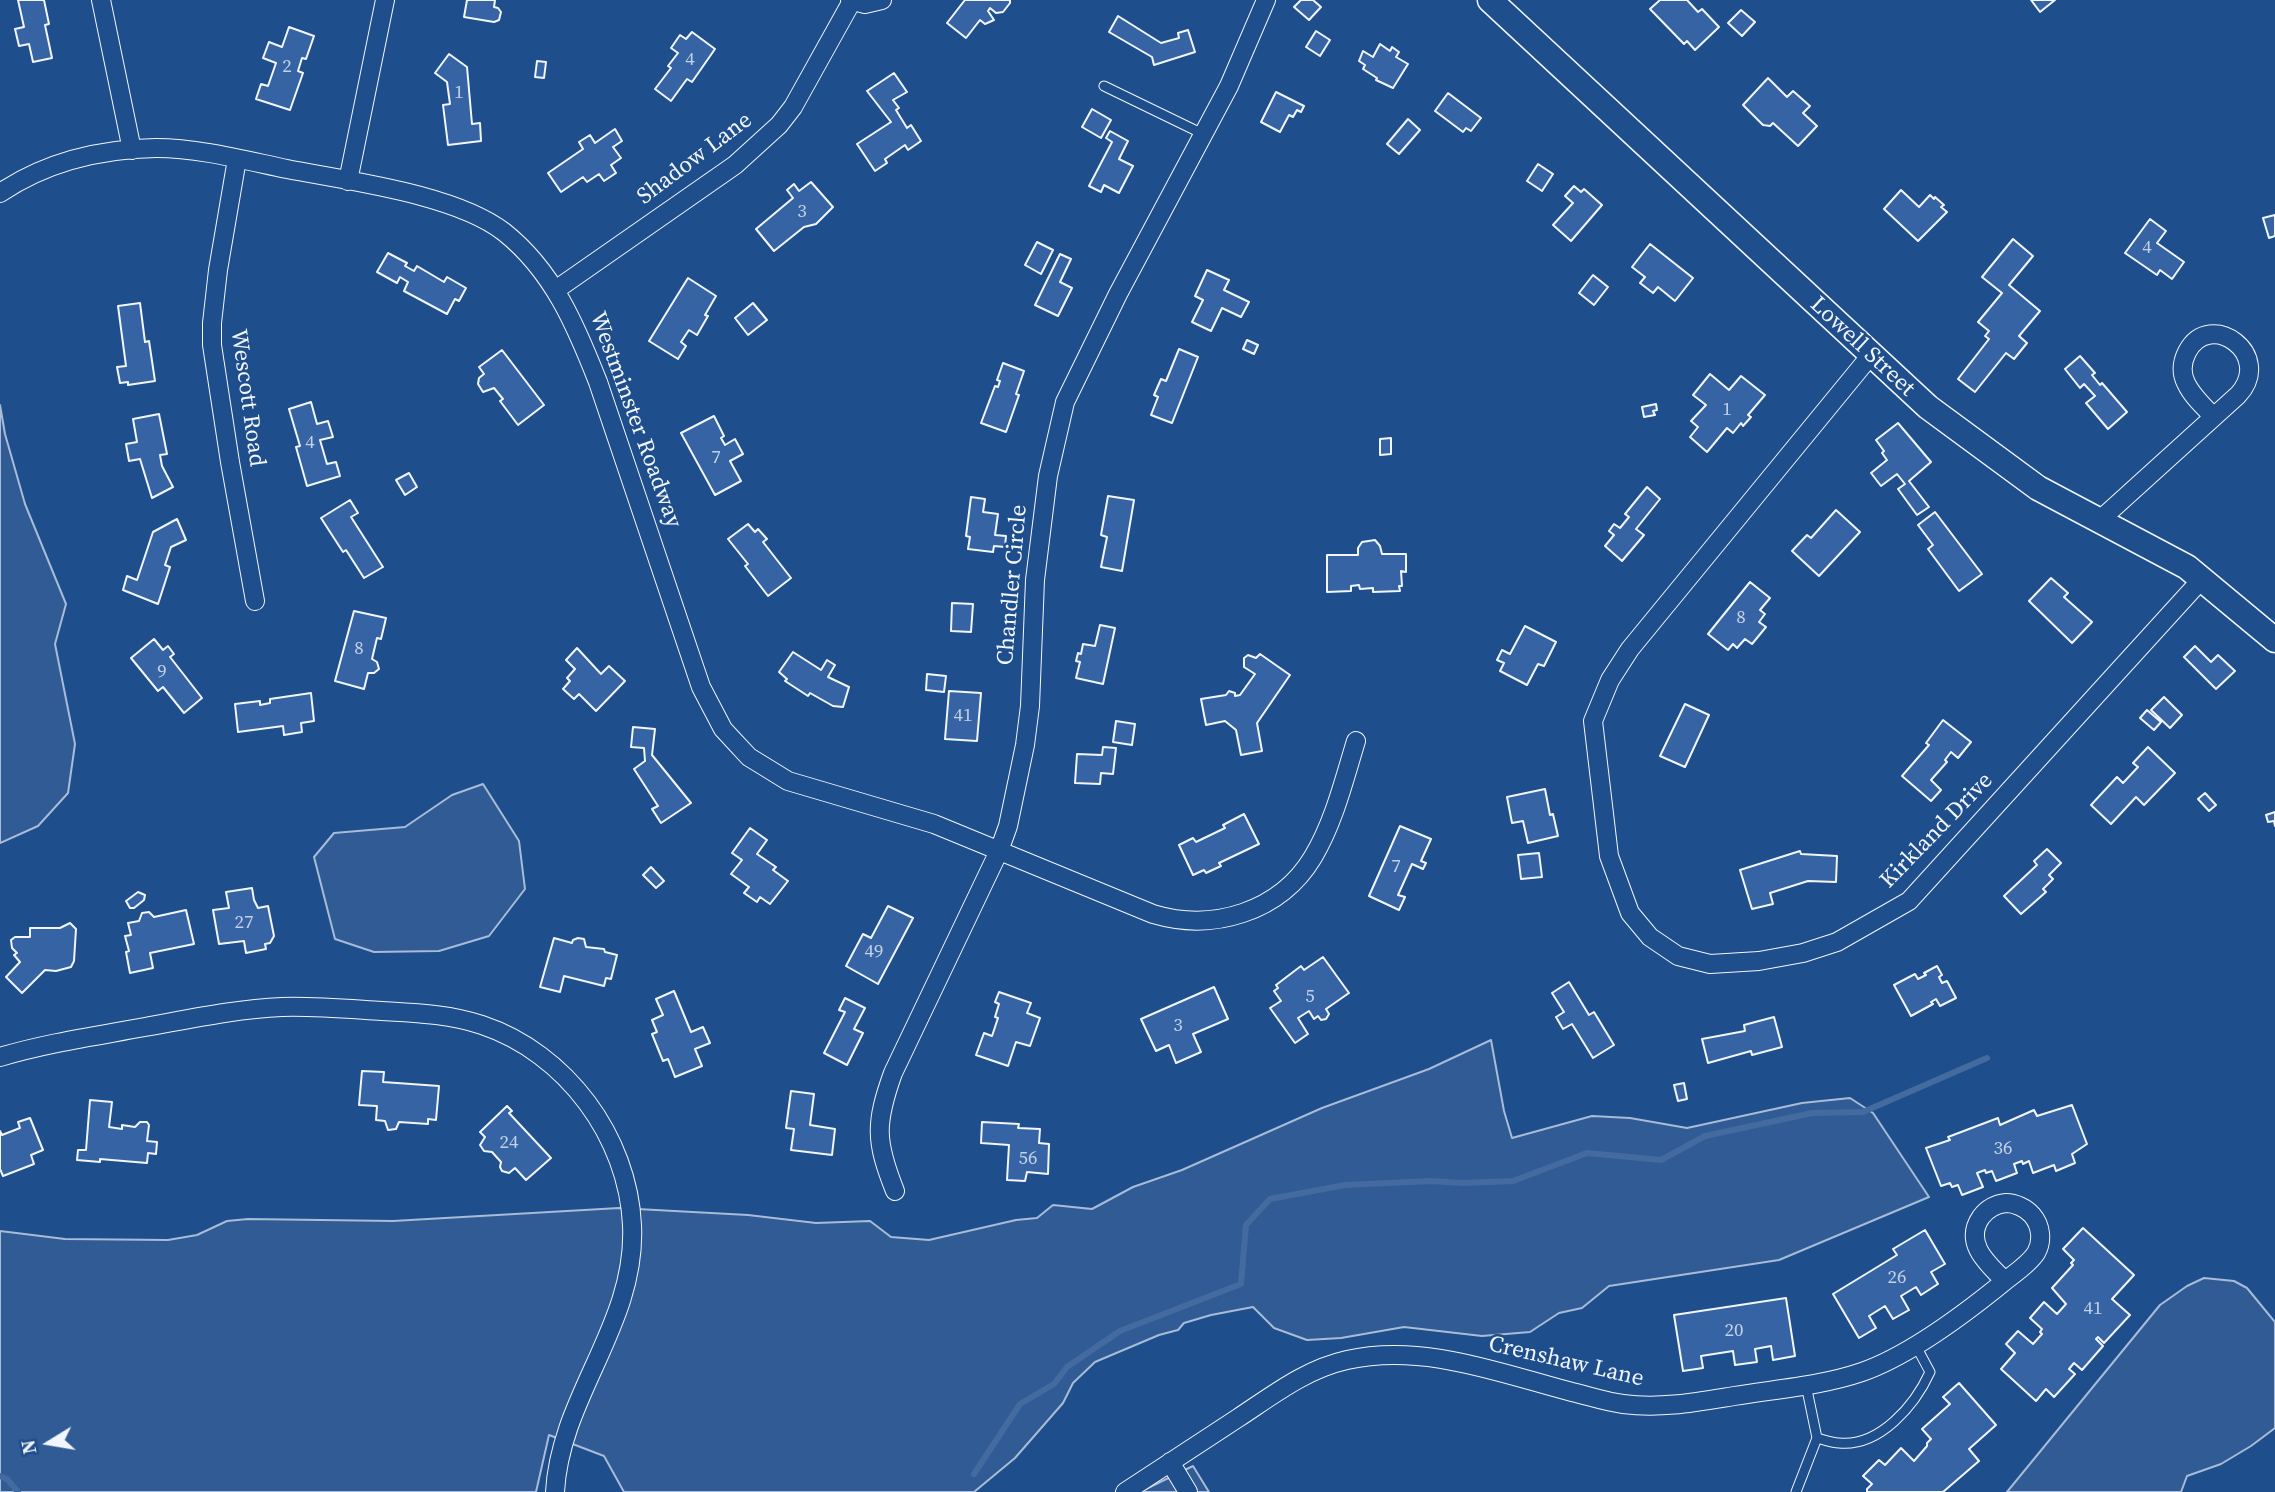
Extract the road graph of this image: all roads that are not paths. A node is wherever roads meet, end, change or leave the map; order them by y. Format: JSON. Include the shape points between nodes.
{"nodes":[{"id":1,"x":101,"y":0,"type":"edge"},
{"id":2,"x":385,"y":0,"type":"edge"},
{"id":3,"x":882,"y":0,"type":"edge"},
{"id":4,"x":1266,"y":0,"type":"edge"},
{"id":5,"x":1490,"y":0,"type":"edge"},
{"id":6,"x":851,"y":1,"type":"edge"},
{"id":7,"x":1104,"y":86,"type":"dead end"},
{"id":8,"x":1203,"y":134,"type":"junction"},
{"id":9,"x":132,"y":150,"type":"junction"},
{"id":10,"x":237,"y":159,"type":"junction"},
{"id":11,"x":348,"y":181,"type":"junction"},
{"id":12,"x":0,"y":193,"type":"edge"},
{"id":13,"x":557,"y":289,"type":"junction"},
{"id":14,"x":1871,"y":355,"type":"junction"},
{"id":15,"x":2214,"y":417,"type":"junction"},
{"id":16,"x":2100,"y":520,"type":"junction"},
{"id":17,"x":2202,"y":579,"type":"junction"},
{"id":18,"x":255,"y":601,"type":"dead end"},
{"id":19,"x":2275,"y":640,"type":"edge"},
{"id":20,"x":1356,"y":741,"type":"dead end"},
{"id":21,"x":999,"y":851,"type":"junction"},
{"id":22,"x":0,"y":1057,"type":"edge"},
{"id":23,"x":895,"y":1191,"type":"dead end"},
{"id":24,"x":2005,"y":1281,"type":"dead end"},
{"id":25,"x":1915,"y":1344,"type":"junction"},
{"id":26,"x":1806,"y":1385,"type":"junction"},
{"id":27,"x":1817,"y":1438,"type":"junction"},
{"id":28,"x":1170,"y":1462,"type":"junction"},
{"id":29,"x":555,"y":1492,"type":"edge"},
{"id":30,"x":1125,"y":1492,"type":"edge"},
{"id":31,"x":1188,"y":1492,"type":"edge"},
{"id":32,"x":1796,"y":1492,"type":"edge"}],
"edges":[{"from":1,"to":9,"type":"street"},
{"from":2,"to":11,"type":"street"},
{"from":3,"to":6,"type":"street","name":"Shadow Lane"},
{"from":4,"to":8,"type":"street","name":"Chandler Circle"},
{"from":5,"to":14,"type":"main road","name":"Lowell Street"},
{"from":6,"to":13,"type":"street","name":"Shadow Lane","via":[[793,107],[765,138],[735,165]]},
{"from":7,"to":8,"type":"lane"},
{"from":8,"to":21,"type":"street","name":"Chandler Circle","via":[[1065,402],[1048,476],[1035,580],[1025,745]]},
{"from":9,"to":10,"type":"street","name":"Westminster Roadway","via":[[185,150]]},
{"from":9,"to":12,"type":"street","name":"Westminster Roadway","via":[[58,164]]},
{"from":10,"to":11,"type":"street","name":"Westminster Roadway"},
{"from":10,"to":18,"type":"street","name":"Wescott Road","via":[[218,270],[212,345]]},
{"from":11,"to":13,"type":"street","name":"Westminster Roadway","via":[[442,202],[481,218],[520,246]]},
{"from":13,"to":21,"type":"street","name":"Westminster Roadway","via":[[598,382],[701,687],[723,729],[749,757],[788,781],[934,824]]},
{"from":14,"to":16,"type":"main road","name":"Lowell Street","via":[[1983,450],[2038,488]]},
{"from":14,"to":17,"type":"street","name":"Kirkland Drive","via":[[1630,649],[1610,680],[1594,722],[1609,856],[1630,913],[1650,937],[1678,956],[1710,964],[1803,953],[1837,942],[1909,901]]},
{"from":15,"to":15,"type":"street","via":[[2190,390],[2182,369],[2195,342],[2208,335],[2222,335],[2241,344],[2251,370],[2243,390]]},
{"from":15,"to":16,"type":"street"},
{"from":16,"to":17,"type":"main road","name":"Lowell Street"},
{"from":17,"to":19,"type":"main road","name":"Lowell Street"},
{"from":20,"to":21,"type":"street","name":"Westminster Roadway","via":[[1325,834],[1309,863],[1277,896],[1235,916],[1199,921],[1162,916]]},
{"from":21,"to":23,"type":"street","name":"Chandler Circle","via":[[893,1073],[881,1108],[880,1146]]},
{"from":22,"to":29,"type":"street","via":[[213,1014],[309,1007],[452,1017],[483,1025],[562,1073],[603,1125],[618,1156],[632,1223],[632,1256],[625,1294],[561,1448]]},
{"from":24,"to":25,"type":"street","name":"Crenshaw Lane"},
{"from":25,"to":26,"type":"street","name":"Crenshaw Lane","via":[[1879,1366]]},
{"from":25,"to":27,"type":"lane","via":[[1930,1372],[1902,1417],[1858,1441],[1840,1444]]},
{"from":26,"to":27,"type":"lane"},
{"from":26,"to":28,"type":"street","name":"Crenshaw Lane","via":[[1651,1407],[1620,1404],[1423,1355],[1386,1355],[1346,1360],[1302,1376]]},
{"from":27,"to":32,"type":"lane"},
{"from":28,"to":30,"type":"street","name":"Crenshaw Lane"},
{"from":28,"to":31,"type":"street"}]}
